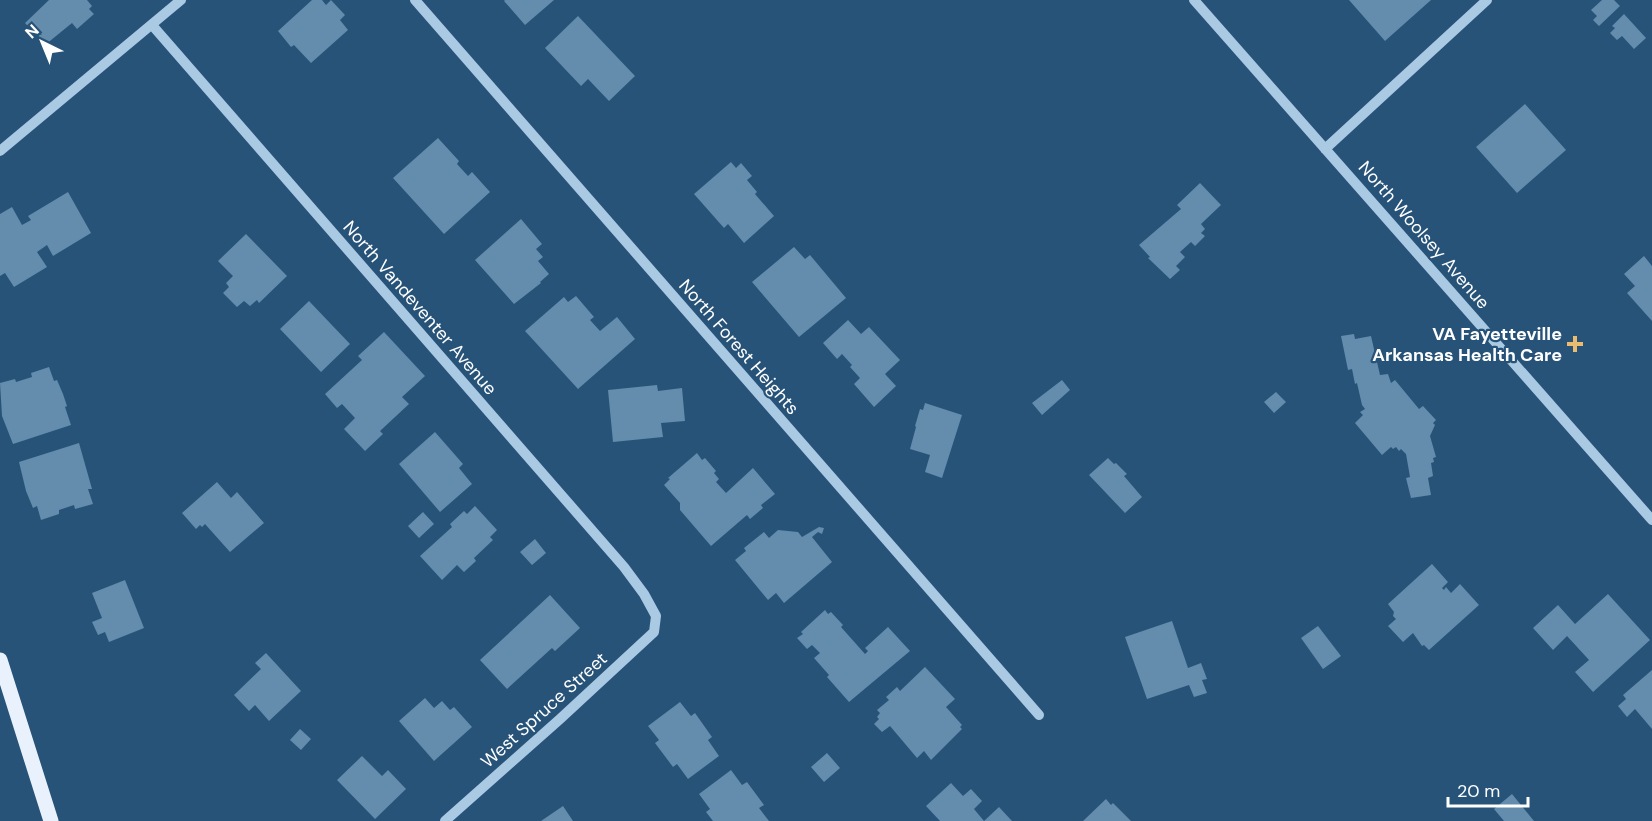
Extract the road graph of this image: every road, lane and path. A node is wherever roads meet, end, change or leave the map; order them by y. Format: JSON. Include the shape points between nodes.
{"nodes":[{"id":1,"x":181,"y":0,"type":"edge"},
{"id":2,"x":415,"y":0,"type":"edge"},
{"id":3,"x":1194,"y":0,"type":"edge"},
{"id":4,"x":1487,"y":0,"type":"edge"},
{"id":5,"x":152,"y":25,"type":"junction"},
{"id":6,"x":1325,"y":149,"type":"junction"},
{"id":7,"x":0,"y":151,"type":"edge"},
{"id":8,"x":1652,"y":520,"type":"edge"},
{"id":9,"x":656,"y":616,"type":"joint"},
{"id":10,"x":0,"y":660,"type":"edge"},
{"id":11,"x":1039,"y":716,"type":"dead end"},
{"id":12,"x":51,"y":821,"type":"edge"},
{"id":13,"x":445,"y":821,"type":"edge"}],
"edges":[{"from":1,"to":5,"type":"street"},
{"from":2,"to":11,"type":"street","name":"North Forest Heights"},
{"from":3,"to":6,"type":"street","name":"North Woolsey Avenue"},
{"from":4,"to":6,"type":"street"},
{"from":5,"to":7,"type":"street"},
{"from":5,"to":9,"type":"street","name":"North Vandeventer Avenue","via":[[624,567]]},
{"from":6,"to":8,"type":"street","name":"North Woolsey Avenue"},
{"from":9,"to":13,"type":"street","name":"West Spruce Street","via":[[654,632]]},
{"from":10,"to":12,"type":"main road"}]}
